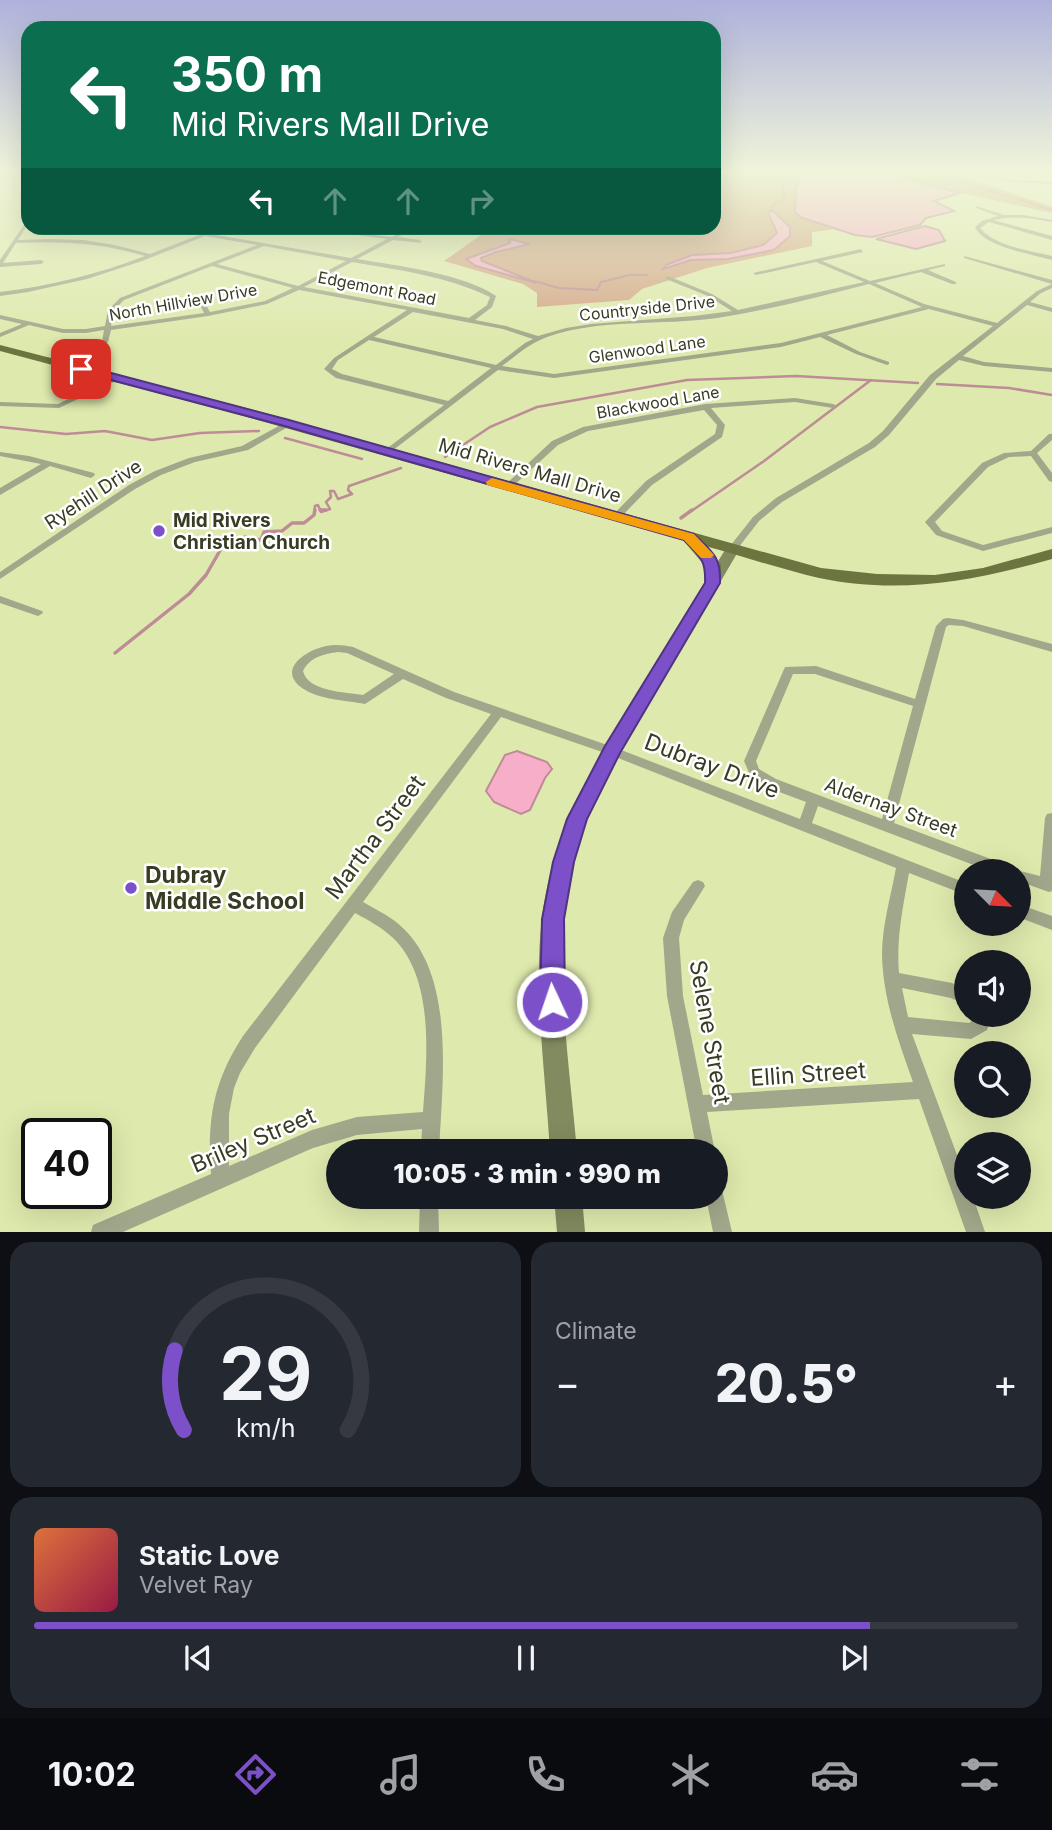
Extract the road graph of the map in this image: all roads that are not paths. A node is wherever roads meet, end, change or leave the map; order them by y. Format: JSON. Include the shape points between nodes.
{"nodes":[{"id":1,"x":979,"y":228,"type":"edge"},
{"id":2,"x":1017,"y":228,"type":"edge"},
{"id":3,"x":21,"y":231,"type":"edge"},
{"id":4,"x":202,"y":235,"type":"edge"},
{"id":5,"x":210,"y":235,"type":"edge"},
{"id":6,"x":364,"y":235,"type":"edge"},
{"id":7,"x":398,"y":235,"type":"edge"},
{"id":8,"x":1052,"y":238,"type":"edge"},
{"id":9,"x":390,"y":239,"type":"junction"},
{"id":10,"x":14,"y":242,"type":"junction"},
{"id":11,"x":420,"y":242,"type":"dead end"},
{"id":12,"x":264,"y":245,"type":"junction"},
{"id":13,"x":861,"y":251,"type":"dead end"},
{"id":14,"x":150,"y":256,"type":"junction"},
{"id":15,"x":966,"y":257,"type":"dead end"},
{"id":16,"x":1052,"y":258,"type":"edge"},
{"id":17,"x":350,"y":260,"type":"junction"},
{"id":18,"x":816,"y":260,"type":"junction"},
{"id":19,"x":41,"y":262,"type":"dead end"},
{"id":20,"x":0,"y":264,"type":"edge"},
{"id":21,"x":213,"y":265,"type":"junction"},
{"id":22,"x":943,"y":265,"type":"dead end"},
{"id":23,"x":922,"y":270,"type":"junction"},
{"id":24,"x":756,"y":273,"type":"dead end"},
{"id":25,"x":668,"y":278,"type":"dead end"},
{"id":26,"x":868,"y":283,"type":"junction"},
{"id":27,"x":954,"y":283,"type":"dead end"},
{"id":28,"x":1052,"y":284,"type":"edge"},
{"id":29,"x":298,"y":288,"type":"junction"},
{"id":30,"x":0,"y":294,"type":"edge"},
{"id":31,"x":201,"y":301,"type":"dead end"},
{"id":32,"x":1026,"y":303,"type":"junction"},
{"id":33,"x":928,"y":307,"type":"junction"},
{"id":34,"x":413,"y":309,"type":"junction"},
{"id":35,"x":1052,"y":310,"type":"edge"},
{"id":36,"x":737,"y":312,"type":"junction"},
{"id":37,"x":208,"y":314,"type":"junction"},
{"id":38,"x":0,"y":317,"type":"edge"},
{"id":39,"x":471,"y":320,"type":"junction"},
{"id":40,"x":27,"y":324,"type":"junction"},
{"id":41,"x":997,"y":325,"type":"junction"},
{"id":42,"x":107,"y":330,"type":"junction"},
{"id":43,"x":0,"y":335,"type":"edge"},
{"id":44,"x":823,"y":336,"type":"junction"},
{"id":45,"x":368,"y":338,"type":"junction"},
{"id":46,"x":537,"y":338,"type":"junction"},
{"id":47,"x":106,"y":342,"type":"dead end"},
{"id":48,"x":0,"y":348,"type":"edge"},
{"id":49,"x":957,"y":357,"type":"junction"},
{"id":50,"x":887,"y":363,"type":"dead end"},
{"id":51,"x":497,"y":368,"type":"junction"},
{"id":52,"x":1052,"y":370,"type":"edge"},
{"id":53,"x":118,"y":379,"type":"junction"},
{"id":54,"x":0,"y":404,"type":"edge"},
{"id":55,"x":450,"y":404,"type":"junction"},
{"id":56,"x":705,"y":406,"type":"junction"},
{"id":57,"x":833,"y":406,"type":"dead end"},
{"id":58,"x":289,"y":424,"type":"junction"},
{"id":59,"x":1052,"y":436,"type":"edge"},
{"id":60,"x":1018,"y":445,"type":"dead end"},
{"id":61,"x":388,"y":452,"type":"junction"},
{"id":62,"x":1033,"y":453,"type":"junction"},
{"id":63,"x":0,"y":454,"type":"edge"},
{"id":64,"x":49,"y":463,"type":"junction"},
{"id":65,"x":91,"y":475,"type":"dead end"},
{"id":66,"x":1052,"y":479,"type":"edge"},
{"id":67,"x":508,"y":486,"type":"junction"},
{"id":68,"x":0,"y":492,"type":"edge"},
{"id":69,"x":616,"y":517,"type":"junction"},
{"id":70,"x":1052,"y":530,"type":"edge"},
{"id":71,"x":689,"y":537,"type":"junction"},
{"id":72,"x":732,"y":550,"type":"junction"},
{"id":73,"x":1052,"y":554,"type":"edge"},
{"id":74,"x":0,"y":576,"type":"edge"},
{"id":75,"x":713,"y":583,"type":"junction"},
{"id":76,"x":0,"y":599,"type":"edge"},
{"id":77,"x":38,"y":612,"type":"dead end"},
{"id":78,"x":1052,"y":648,"type":"edge"},
{"id":79,"x":401,"y":675,"type":"junction"},
{"id":80,"x":919,"y":704,"type":"junction"},
{"id":81,"x":499,"y":712,"type":"junction"},
{"id":82,"x":612,"y":751,"type":"junction"},
{"id":83,"x":814,"y":799,"type":"junction"},
{"id":84,"x":1052,"y":818,"type":"edge"},
{"id":85,"x":887,"y":825,"type":"junction"},
{"id":86,"x":804,"y":826,"type":"junction"},
{"id":87,"x":976,"y":859,"type":"edge"},
{"id":88,"x":904,"y":865,"type":"junction"},
{"id":89,"x":1031,"y":880,"type":"edge"},
{"id":90,"x":954,"y":885,"type":"edge"},
{"id":91,"x":698,"y":886,"type":"dead end"},
{"id":92,"x":1049,"y":886,"type":"edge"},
{"id":93,"x":353,"y":904,"type":"junction"},
{"id":94,"x":1031,"y":915,"type":"edge"},
{"id":95,"x":1052,"y":923,"type":"edge"},
{"id":96,"x":892,"y":979,"type":"junction"},
{"id":97,"x":954,"y":992,"type":"edge"},
{"id":98,"x":901,"y":1025,"type":"junction"},
{"id":99,"x":977,"y":1027,"type":"edge"},
{"id":100,"x":922,"y":1090,"type":"junction"},
{"id":101,"x":697,"y":1104,"type":"junction"},
{"id":102,"x":431,"y":1120,"type":"junction"},
{"id":103,"x":430,"y":1139,"type":"edge"},
{"id":104,"x":563,"y":1139,"type":"edge"},
{"id":105,"x":704,"y":1139,"type":"edge"},
{"id":106,"x":221,"y":1180,"type":"junction"},
{"id":107,"x":429,"y":1209,"type":"edge"},
{"id":108,"x":569,"y":1209,"type":"edge"},
{"id":109,"x":718,"y":1209,"type":"edge"},
{"id":110,"x":100,"y":1231,"type":"edge"},
{"id":111,"x":429,"y":1231,"type":"edge"},
{"id":112,"x":571,"y":1231,"type":"edge"},
{"id":113,"x":723,"y":1231,"type":"edge"},
{"id":114,"x":976,"y":1231,"type":"edge"}],
"edges":[{"from":1,"to":16,"type":"street","via":[[982,235]]},
{"from":2,"to":8,"type":"street"},
{"from":3,"to":10,"type":"street"},
{"from":4,"to":14,"type":"street"},
{"from":5,"to":12,"type":"street"},
{"from":6,"to":9,"type":"street"},
{"from":7,"to":9,"type":"street","name":"North Hillview Drive"},
{"from":9,"to":11,"type":"street"},
{"from":9,"to":17,"type":"street","name":"North Hillview Drive"},
{"from":10,"to":14,"type":"street","via":[[88,240]]},
{"from":10,"to":20,"type":"street"},
{"from":12,"to":17,"type":"street"},
{"from":12,"to":21,"type":"street"},
{"from":13,"to":18,"type":"street"},
{"from":14,"to":30,"type":"street","via":[[56,285]]},
{"from":15,"to":28,"type":"street"},
{"from":17,"to":29,"type":"street","name":"North Hillview Drive"},
{"from":17,"to":39,"type":"street","via":[[431,274],[490,293],[493,302]]},
{"from":18,"to":24,"type":"street"},
{"from":18,"to":26,"type":"street"},
{"from":19,"to":20,"type":"street"},
{"from":21,"to":29,"type":"street","name":"Edgemont Road"},
{"from":21,"to":42,"type":"street","via":[[122,299],[111,310]]},
{"from":22,"to":23,"type":"street","name":"Countryside Drive"},
{"from":23,"to":26,"type":"street","name":"Countryside Drive"},
{"from":23,"to":27,"type":"street"},
{"from":25,"to":36,"type":"street"},
{"from":26,"to":33,"type":"street"},
{"from":26,"to":36,"type":"street","name":"Countryside Drive"},
{"from":28,"to":32,"type":"street"},
{"from":29,"to":34,"type":"street","name":"Edgemont Road"},
{"from":29,"to":37,"type":"street","name":"North Hillview Drive","via":[[267,302]]},
{"from":31,"to":37,"type":"street"},
{"from":32,"to":35,"type":"street"},
{"from":32,"to":41,"type":"street"},
{"from":33,"to":41,"type":"street"},
{"from":33,"to":44,"type":"street","name":"Glenwood Lane"},
{"from":34,"to":39,"type":"street","name":"Edgemont Road"},
{"from":34,"to":45,"type":"street"},
{"from":36,"to":46,"type":"street","name":"Countryside Drive"},
{"from":37,"to":42,"type":"street","name":"North Hillview Drive"},
{"from":38,"to":40,"type":"street","name":"North Hillview Drive"},
{"from":39,"to":46,"type":"street","name":"Edgemont Road"},
{"from":40,"to":42,"type":"street","name":"North Hillview Drive","via":[[62,331]]},
{"from":40,"to":43,"type":"street"},
{"from":41,"to":49,"type":"street"},
{"from":42,"to":47,"type":"street"},
{"from":44,"to":50,"type":"street"},
{"from":44,"to":51,"type":"street","name":"Glenwood Lane","via":[[565,375]]},
{"from":45,"to":51,"type":"street","name":"Glenwood Lane"},
{"from":45,"to":55,"type":"street","via":[[336,359],[329,371]]},
{"from":46,"to":51,"type":"street","name":"Countryside Drive"},
{"from":48,"to":53,"type":"main road","name":"Mid Rivers Mall Drive"},
{"from":49,"to":52,"type":"street"},
{"from":49,"to":72,"type":"street","via":[[933,377],[886,433],[779,499]]},
{"from":51,"to":55,"type":"street","name":"Countryside Drive"},
{"from":53,"to":54,"type":"street","via":[[59,406]]},
{"from":53,"to":58,"type":"main road","name":"Mid Rivers Mall Drive"},
{"from":55,"to":61,"type":"street","name":"Countryside Drive"},
{"from":56,"to":57,"type":"street","name":"Blackwood Lane","via":[[795,400]]},
{"from":56,"to":67,"type":"street","name":"Blackwood Lane","via":[[574,433],[555,443]]},
{"from":56,"to":69,"type":"street","via":[[721,425],[719,435],[649,483]]},
{"from":58,"to":61,"type":"main road","name":"Mid Rivers Mall Drive"},
{"from":58,"to":74,"type":"street","name":"Ryehill Drive","via":[[245,448],[158,473]]},
{"from":59,"to":62,"type":"street"},
{"from":60,"to":62,"type":"street"},
{"from":61,"to":67,"type":"main road","name":"Mid Rivers Mall Drive"},
{"from":62,"to":66,"type":"street"},
{"from":62,"to":70,"type":"street","via":[[1011,454],[985,464],[930,525],[939,533],[983,548]]},
{"from":63,"to":64,"type":"street"},
{"from":64,"to":65,"type":"street"},
{"from":64,"to":68,"type":"street"},
{"from":67,"to":69,"type":"main road","name":"Mid Rivers Mall Drive"},
{"from":69,"to":71,"type":"main road","name":"Mid Rivers Mall Drive"},
{"from":71,"to":72,"type":"main road","name":"Mid Rivers Mall Drive"},
{"from":71,"to":75,"type":"main road","via":[[713,565]]},
{"from":72,"to":73,"type":"main road","name":"Mid Rivers Mall Drive","via":[[820,573],[898,580],[975,575]]},
{"from":72,"to":75,"type":"street"},
{"from":75,"to":82,"type":"street"},
{"from":76,"to":77,"type":"street"},
{"from":78,"to":80,"type":"street","via":[[947,621],[941,626]]},
{"from":79,"to":79,"type":"street","name":"Dubray Drive","via":[[365,700],[306,685],[299,677],[302,663],[316,651],[334,646]]},
{"from":79,"to":81,"type":"street","name":"Dubray Drive"},
{"from":80,"to":83,"type":"street","name":"Aldernay Street","via":[[816,670],[789,670],[750,761],[754,772],[771,783]]},
{"from":80,"to":85,"type":"street"},
{"from":81,"to":82,"type":"street","name":"Dubray Drive"},
{"from":81,"to":93,"type":"street","name":"Martha Street"},
{"from":82,"to":86,"type":"street","name":"Dubray Drive"},
{"from":82,"to":104,"type":"street","via":[[577,819],[563,862],[553,919],[551,975]]},
{"from":83,"to":85,"type":"street","name":"Aldernay Street"},
{"from":83,"to":86,"type":"street"},
{"from":84,"to":92,"type":"street"},
{"from":85,"to":87,"type":"street","name":"Aldernay Street"},
{"from":86,"to":88,"type":"street","name":"Dubray Drive"},
{"from":88,"to":90,"type":"street","name":"Dubray Drive"},
{"from":88,"to":96,"type":"street","via":[[892,925]]},
{"from":89,"to":92,"type":"street"},
{"from":91,"to":101,"type":"street","name":"Selene Street","via":[[677,917],[671,938],[675,996]]},
{"from":93,"to":102,"type":"street","via":[[403,937],[429,985]]},
{"from":93,"to":106,"type":"street","name":"Martha Street","via":[[248,1042],[229,1077],[218,1143]]},
{"from":94,"to":95,"type":"street"},
{"from":96,"to":97,"type":"street"},
{"from":96,"to":98,"type":"street"},
{"from":98,"to":99,"type":"street","via":[[971,1031]]},
{"from":98,"to":100,"type":"street"},
{"from":100,"to":101,"type":"street","name":"Ellin Street"},
{"from":100,"to":114,"type":"street"},
{"from":101,"to":105,"type":"street","name":"Selene Street"},
{"from":102,"to":103,"type":"street"},
{"from":102,"to":106,"type":"street","name":"Briley Street","via":[[357,1126],[312,1139]]},
{"from":106,"to":110,"type":"street","name":"Briley Street"},
{"from":107,"to":111,"type":"street"},
{"from":108,"to":112,"type":"street"},
{"from":109,"to":113,"type":"street"}]}
